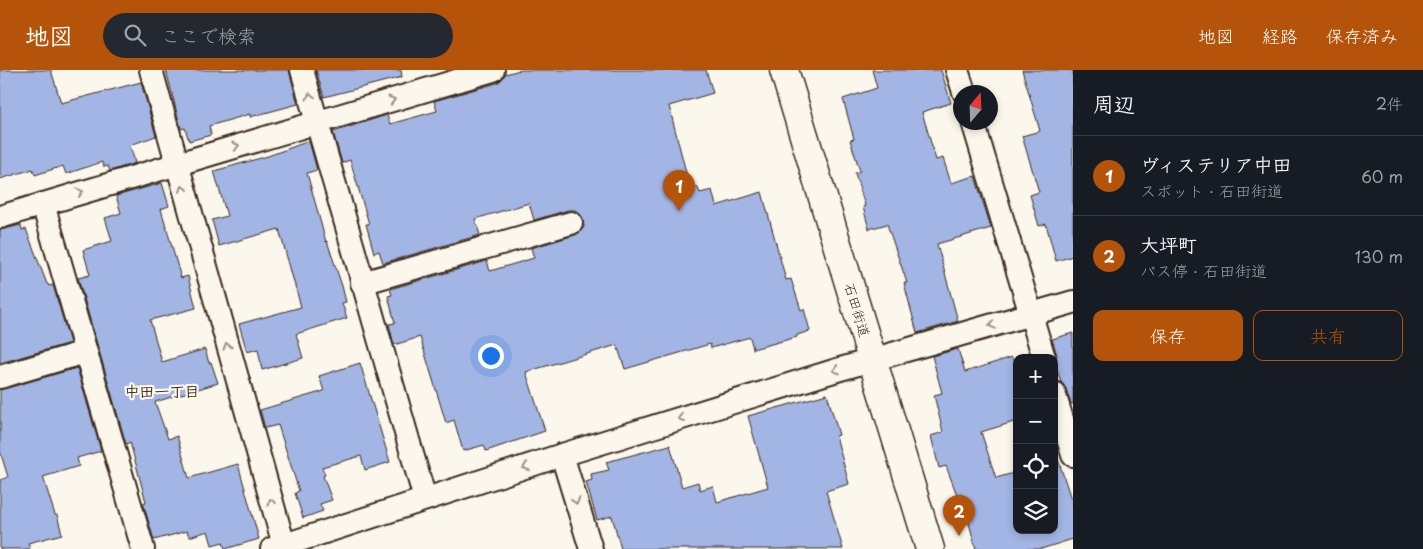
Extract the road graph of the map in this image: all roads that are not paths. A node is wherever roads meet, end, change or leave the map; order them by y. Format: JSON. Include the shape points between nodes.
{"nodes":[{"id":1,"x":151,"y":70,"type":"edge"},
{"id":2,"x":302,"y":70,"type":"edge"},
{"id":3,"x":493,"y":70,"type":"edge"},
{"id":4,"x":784,"y":70,"type":"edge"},
{"id":5,"x":957,"y":70,"type":"edge"},
{"id":6,"x":962,"y":85,"type":"edge"},
{"id":7,"x":317,"y":123,"type":"junction"},
{"id":8,"x":975,"y":130,"type":"edge"},
{"id":9,"x":176,"y":164,"type":"junction"},
{"id":10,"x":43,"y":204,"type":"junction"},
{"id":11,"x":0,"y":217,"type":"edge"},
{"id":12,"x":571,"y":223,"type":"dead end"},
{"id":13,"x":362,"y":283,"type":"junction"},
{"id":14,"x":1073,"y":302,"type":"edge"},
{"id":15,"x":1031,"y":315,"type":"junction"},
{"id":16,"x":85,"y":352,"type":"junction"},
{"id":17,"x":1043,"y":354,"type":"edge"},
{"id":18,"x":872,"y":360,"type":"junction"},
{"id":19,"x":0,"y":377,"type":"edge"},
{"id":20,"x":1056,"y":399,"type":"edge"},
{"id":21,"x":1073,"y":454,"type":"edge"},
{"id":22,"x":562,"y":455,"type":"junction"},
{"id":23,"x":425,"y":499,"type":"junction"},
{"id":24,"x":280,"y":548,"type":"edge"},
{"id":25,"x":143,"y":549,"type":"edge"},
{"id":26,"x":591,"y":549,"type":"edge"},
{"id":27,"x":930,"y":549,"type":"edge"}],
"edges":[{"from":1,"to":9,"type":"street"},
{"from":7,"to":2,"type":"street","one_way":true},
{"from":7,"to":3,"type":"street","one_way":true},
{"from":4,"to":18,"type":"street","name":"石田街道"},
{"from":5,"to":6,"type":"street"},
{"from":9,"to":7,"type":"street","one_way":true},
{"from":7,"to":13,"type":"street"},
{"from":8,"to":15,"type":"street"},
{"from":10,"to":9,"type":"street","one_way":true},
{"from":24,"to":9,"type":"street","one_way":true},
{"from":10,"to":11,"type":"street"},
{"from":10,"to":16,"type":"street"},
{"from":12,"to":13,"type":"street"},
{"from":13,"to":23,"type":"street"},
{"from":14,"to":15,"type":"street"},
{"from":15,"to":17,"type":"street"},
{"from":15,"to":18,"type":"street","one_way":true},
{"from":16,"to":19,"type":"street"},
{"from":16,"to":25,"type":"street"},
{"from":18,"to":22,"type":"street","one_way":true},
{"from":18,"to":27,"type":"street","name":"石田街道"},
{"from":20,"to":21,"type":"street"},
{"from":22,"to":23,"type":"street","one_way":true},
{"from":22,"to":26,"type":"street","one_way":true},
{"from":23,"to":24,"type":"street"}]}
